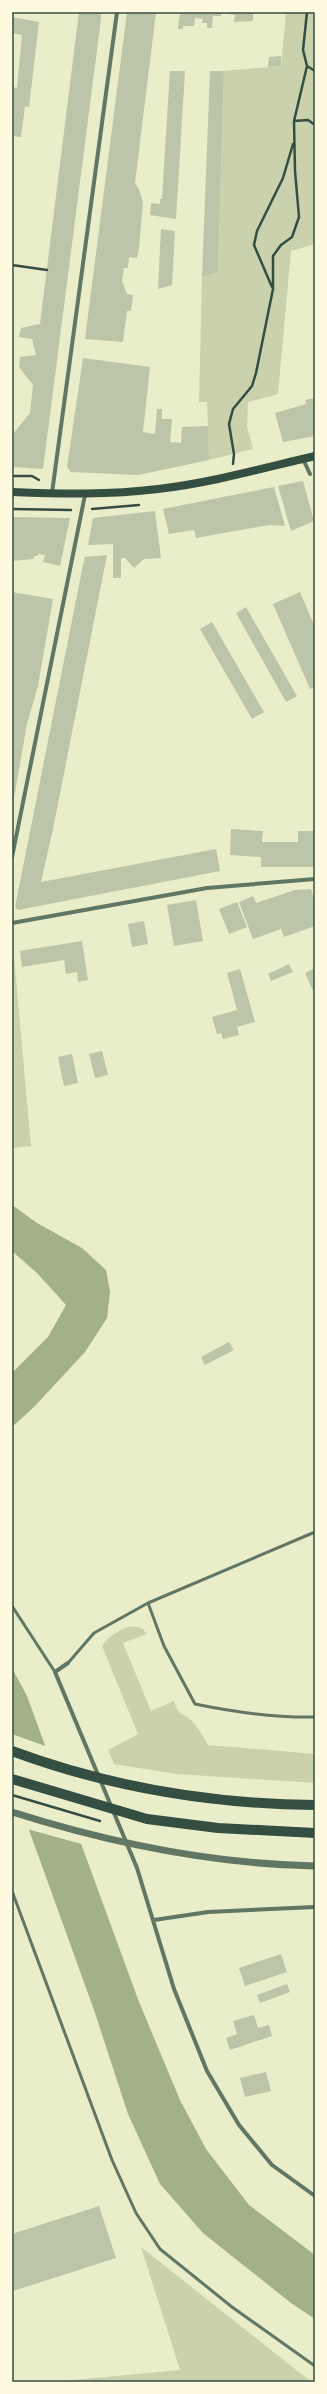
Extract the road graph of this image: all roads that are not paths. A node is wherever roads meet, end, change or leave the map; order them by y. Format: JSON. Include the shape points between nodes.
{"nodes":[{"id":1,"x":117,"y":12,"type":"edge"},
{"id":2,"x":315,"y":456,"type":"edge"},
{"id":3,"x":303,"y":459,"type":"junction"},
{"id":4,"x":310,"y":474,"type":"dead end"},
{"id":5,"x":12,"y":492,"type":"edge"},
{"id":6,"x":52,"y":493,"type":"junction"},
{"id":7,"x":85,"y":494,"type":"junction"},
{"id":8,"x":12,"y":857,"type":"edge"},
{"id":9,"x":314,"y":880,"type":"edge"},
{"id":10,"x":12,"y":923,"type":"edge"},
{"id":11,"x":315,"y":1532,"type":"edge"},
{"id":12,"x":148,"y":1603,"type":"junction"},
{"id":13,"x":12,"y":1606,"type":"edge"},
{"id":14,"x":68,"y":1663,"type":"joint"},
{"id":15,"x":55,"y":1672,"type":"junction"},
{"id":16,"x":315,"y":1716,"type":"edge"},
{"id":17,"x":12,"y":1750,"type":"edge"},
{"id":18,"x":12,"y":1779,"type":"edge"},
{"id":19,"x":315,"y":1805,"type":"edge"},
{"id":20,"x":12,"y":1812,"type":"edge"},
{"id":21,"x":315,"y":1833,"type":"edge"},
{"id":22,"x":315,"y":1866,"type":"edge"},
{"id":23,"x":12,"y":1891,"type":"edge"},
{"id":24,"x":315,"y":1907,"type":"edge"},
{"id":25,"x":154,"y":1920,"type":"junction"},
{"id":26,"x":315,"y":2196,"type":"edge"},
{"id":27,"x":315,"y":2366,"type":"edge"}],
"edges":[{"from":1,"to":6,"type":"street"},
{"from":2,"to":3,"type":"main road"},
{"from":3,"to":4,"type":"street"},
{"from":3,"to":7,"type":"main road","via":[[157,489]]},
{"from":5,"to":6,"type":"main road"},
{"from":6,"to":7,"type":"main road"},
{"from":7,"to":8,"type":"street"},
{"from":9,"to":10,"type":"street","via":[[207,888]]},
{"from":11,"to":12,"type":"lane"},
{"from":12,"to":14,"type":"lane","via":[[94,1634]]},
{"from":12,"to":16,"type":"lane","via":[[164,1646],[195,1704],[232,1711],[298,1717]]},
{"from":13,"to":15,"type":"lane"},
{"from":14,"to":15,"type":"street"},
{"from":15,"to":25,"type":"street","via":[[137,1868]]},
{"from":17,"to":19,"type":"main road","via":[[36,1760],[136,1788],[196,1798],[270,1805]]},
{"from":18,"to":21,"type":"main road","via":[[147,1819],[218,1828]]},
{"from":20,"to":22,"type":"street","via":[[56,1826],[159,1849],[222,1860]]},
{"from":23,"to":27,"type":"lane","via":[[112,2160],[136,2213],[160,2249],[232,2307]]},
{"from":24,"to":25,"type":"street","via":[[208,1912]]},
{"from":25,"to":26,"type":"street","via":[[174,1989],[207,2071],[239,2125],[272,2165]]}]}
